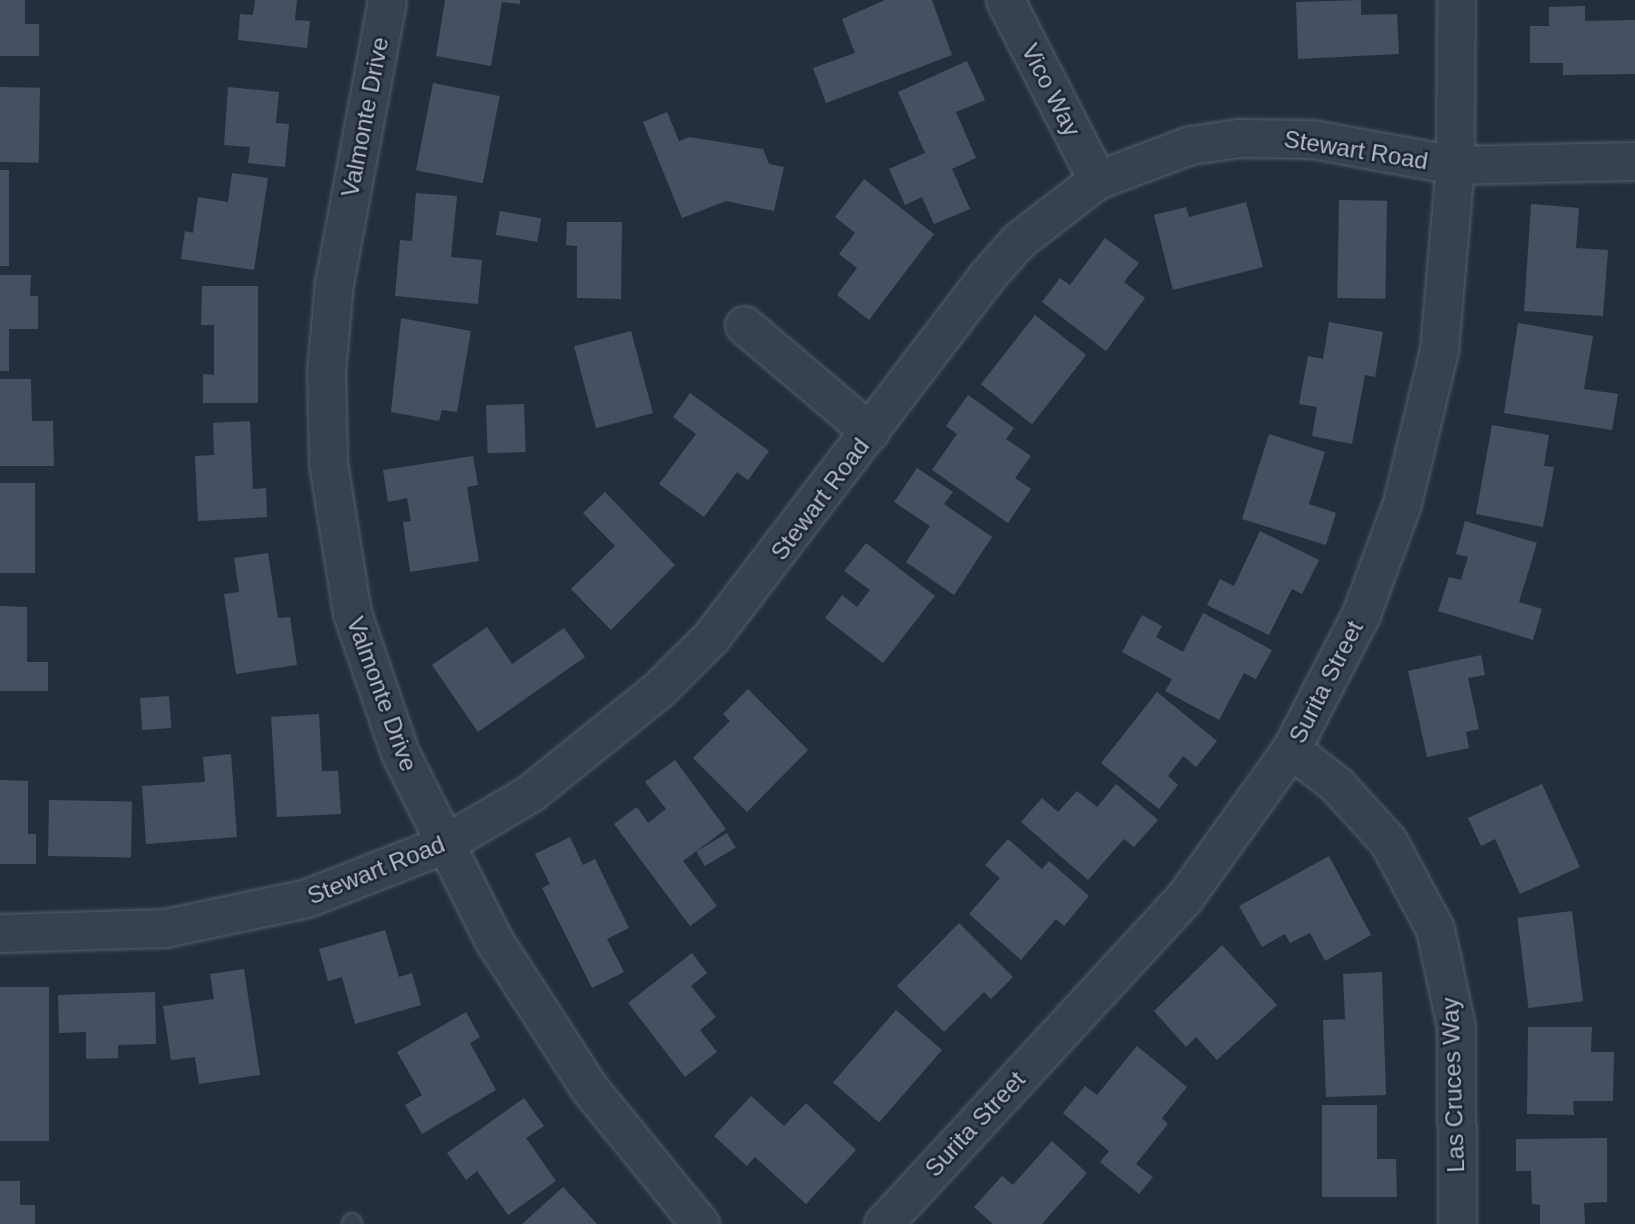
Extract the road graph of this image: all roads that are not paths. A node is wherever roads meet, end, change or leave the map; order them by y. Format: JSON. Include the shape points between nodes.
{"nodes":[{"id":1,"x":387,"y":0,"type":"edge"},
{"id":2,"x":1005,"y":0,"type":"edge"},
{"id":3,"x":1456,"y":0,"type":"edge"},
{"id":4,"x":1635,"y":161,"type":"edge"},
{"id":5,"x":1455,"y":164,"type":"junction"},
{"id":6,"x":1097,"y":180,"type":"junction"},
{"id":7,"x":744,"y":325,"type":"dead end"},
{"id":8,"x":870,"y":432,"type":"junction"},
{"id":9,"x":1291,"y":749,"type":"junction"},
{"id":10,"x":442,"y":845,"type":"junction"},
{"id":11,"x":0,"y":933,"type":"edge"},
{"id":12,"x":700,"y":1224,"type":"edge"},
{"id":13,"x":883,"y":1224,"type":"edge"},
{"id":14,"x":1457,"y":1224,"type":"edge"}],
"edges":[{"from":1,"to":10,"type":"street","name":"Valmonte Drive","via":[[334,282],[326,372],[328,463],[337,536],[365,659]]},
{"from":2,"to":6,"type":"street","name":"Vico Way"},
{"from":3,"to":5,"type":"street","name":"Surita Street"},
{"from":4,"to":5,"type":"street","name":"Stewart Road"},
{"from":5,"to":6,"type":"street","name":"Stewart Road","via":[[1312,139],[1239,138],[1178,149]]},
{"from":5,"to":9,"type":"street","name":"Surita Street","via":[[1439,350],[1402,503],[1361,614]]},
{"from":6,"to":8,"type":"street","name":"Stewart Road","via":[[1019,240]]},
{"from":7,"to":8,"type":"street"},
{"from":8,"to":10,"type":"street","name":"Stewart Road","via":[[759,580],[658,690],[566,768]]},
{"from":9,"to":13,"type":"street","name":"Surita Street","via":[[1184,898]]},
{"from":9,"to":14,"type":"street","name":"Las Cruces Way","via":[[1337,785],[1388,841],[1435,929],[1456,1027]]},
{"from":10,"to":11,"type":"street","name":"Stewart Road","via":[[389,870],[251,913],[153,929]]},
{"from":10,"to":12,"type":"street","name":"Valmonte Drive","via":[[539,1015],[589,1088]]}]}
